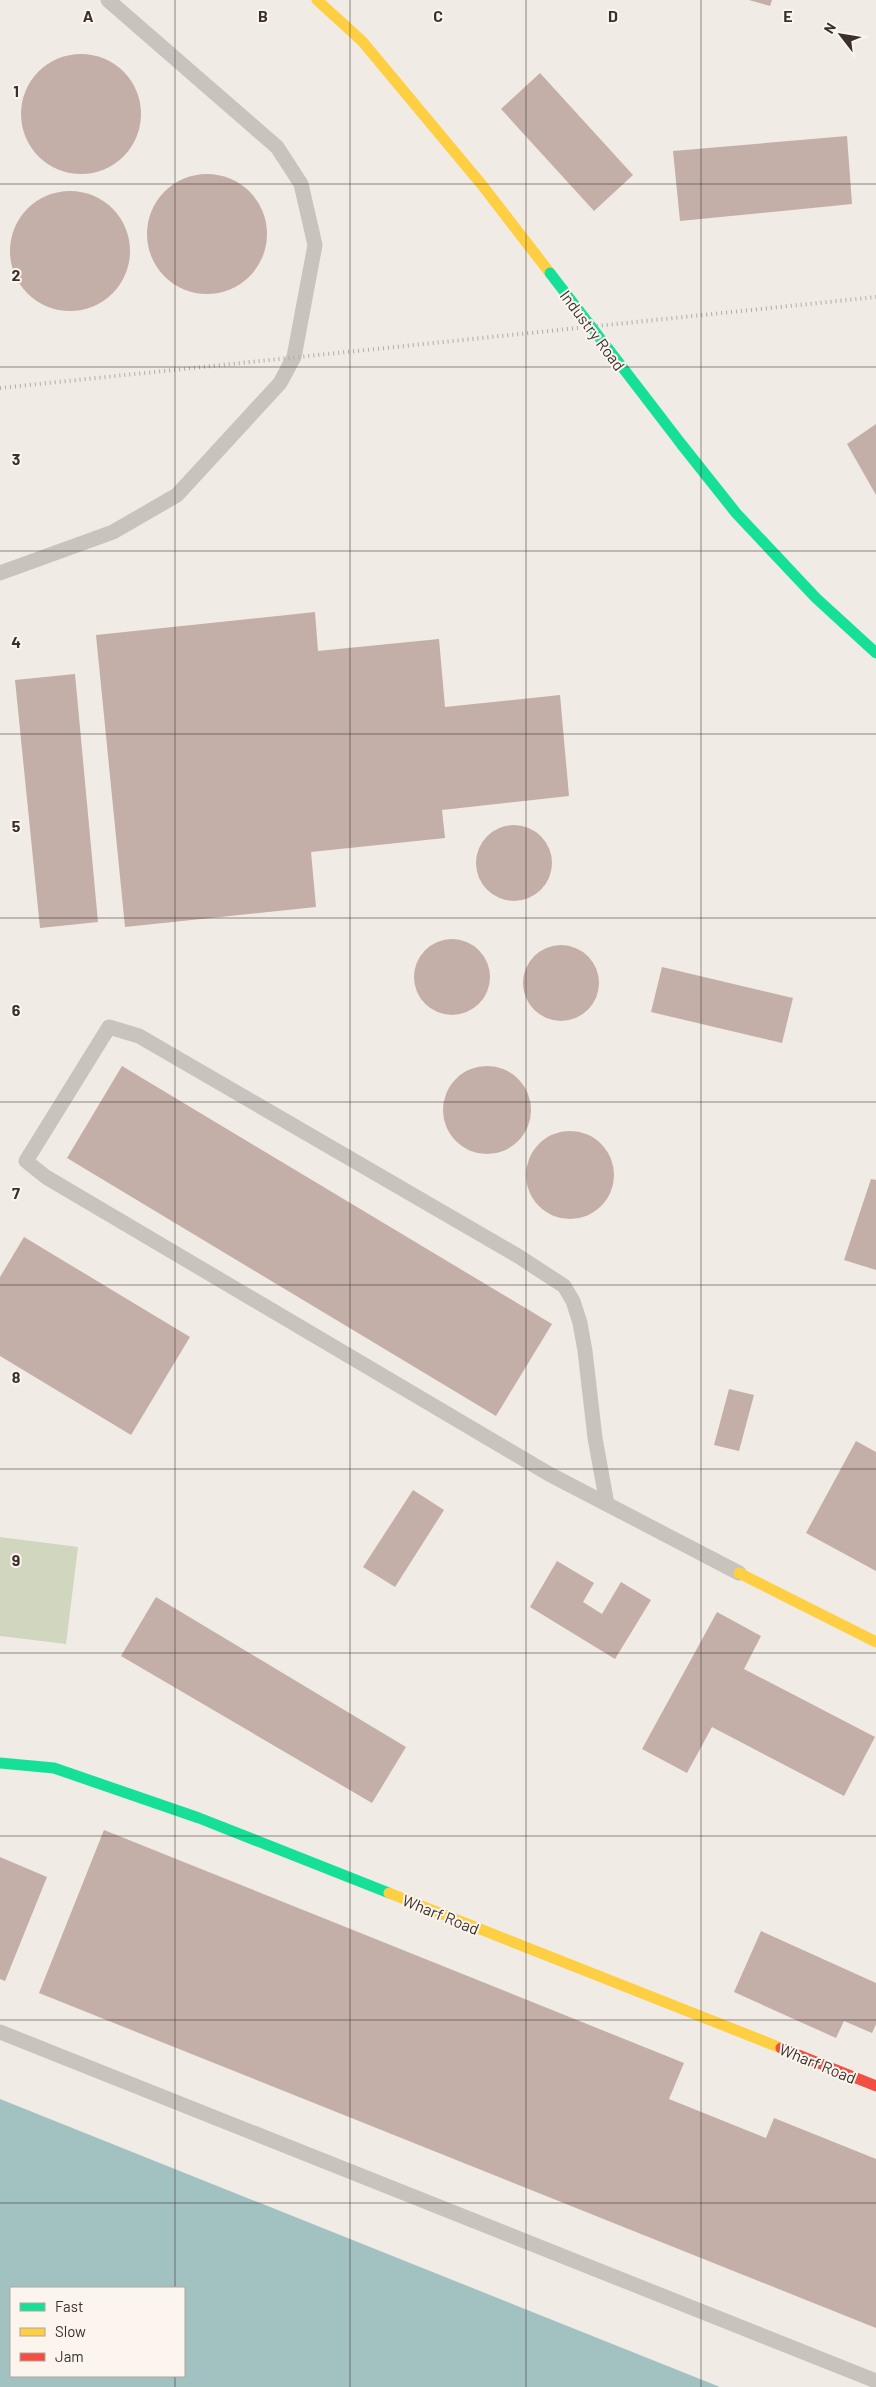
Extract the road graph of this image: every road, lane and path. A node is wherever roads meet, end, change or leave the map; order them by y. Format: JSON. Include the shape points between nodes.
{"nodes":[{"id":1,"x":108,"y":0,"type":"edge"},
{"id":2,"x":317,"y":0,"type":"edge"},
{"id":3,"x":0,"y":573,"type":"edge"},
{"id":4,"x":876,"y":653,"type":"edge"},
{"id":5,"x":607,"y":1504,"type":"junction"},
{"id":6,"x":738,"y":1573,"type":"joint"},
{"id":7,"x":876,"y":1642,"type":"edge"},
{"id":8,"x":0,"y":1763,"type":"edge"},
{"id":9,"x":0,"y":2032,"type":"edge"},
{"id":10,"x":876,"y":2086,"type":"edge"},
{"id":11,"x":876,"y":2381,"type":"edge"}],
"edges":[{"from":1,"to":3,"type":"lane","via":[[277,147],[300,184],[315,245],[298,338],[294,357],[280,383],[177,495],[113,532]]},
{"from":2,"to":4,"type":"street","name":"Industry Road","bridge":true,"via":[[362,41],[482,185],[736,513],[816,598]]},
{"from":5,"to":5,"type":"lane","via":[[549,1474],[46,1177],[26,1161],[109,1026],[139,1036],[518,1256],[564,1286],[580,1323]]},
{"from":5,"to":6,"type":"lane"},
{"from":6,"to":7,"type":"street"},
{"from":8,"to":10,"type":"street","name":"Wharf Road","via":[[54,1768],[199,1818]]},
{"from":9,"to":11,"type":"lane"}]}
